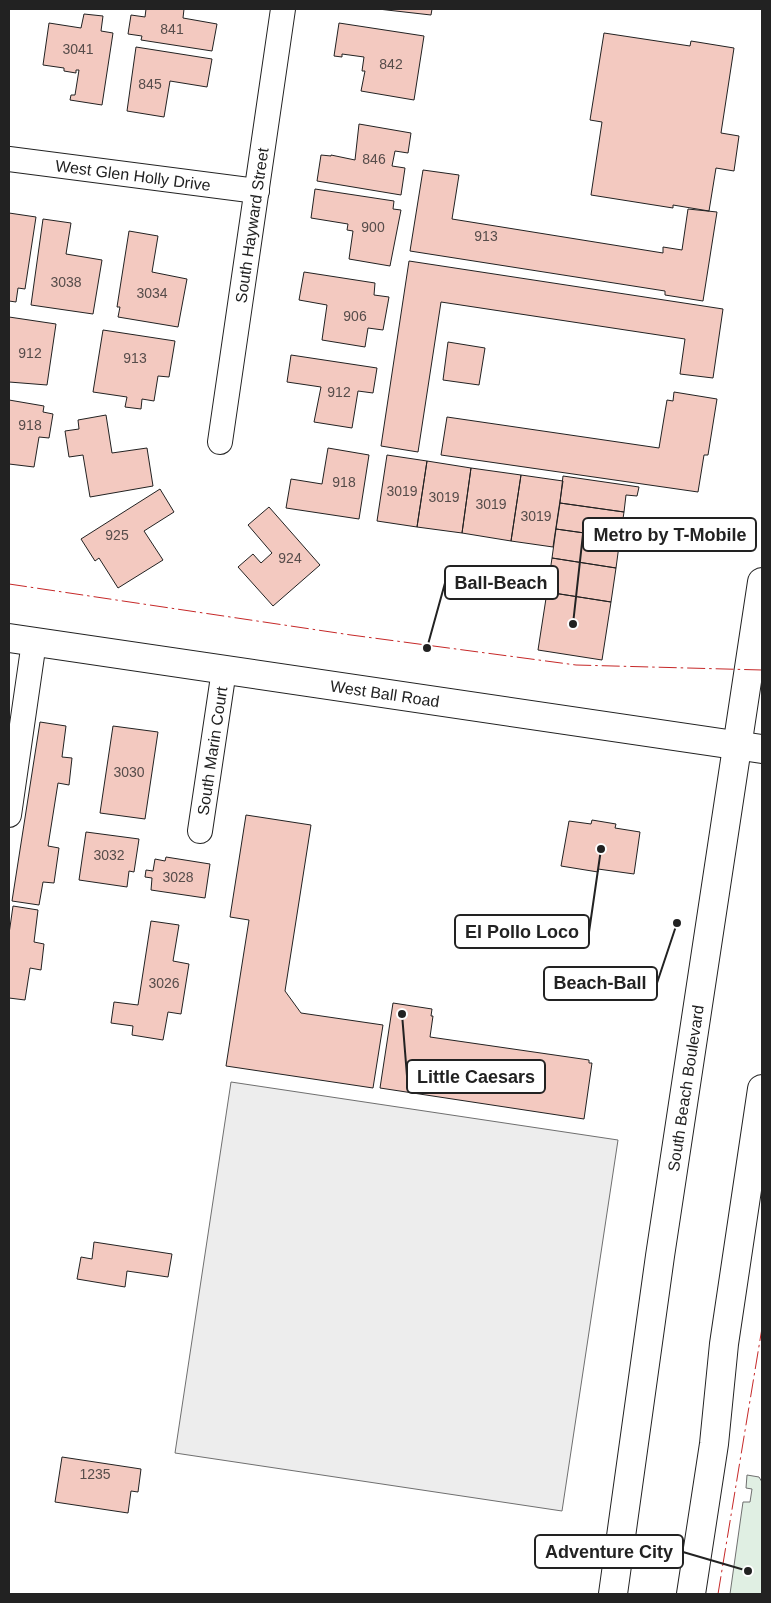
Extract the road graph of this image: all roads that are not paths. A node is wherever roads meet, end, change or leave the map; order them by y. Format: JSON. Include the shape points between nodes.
{"nodes":[{"id":1,"x":283,"y":9,"type":"edge"},
{"id":2,"x":9,"y":159,"type":"edge"},
{"id":3,"x":257,"y":191,"type":"junction"},
{"id":4,"x":220,"y":442,"type":"dead end"},
{"id":5,"x":762,"y":582,"type":"edge"},
{"id":6,"x":21,"y":640,"type":"edge"},
{"id":7,"x":224,"y":670,"type":"junction"},
{"id":8,"x":750,"y":747,"type":"edge"},
{"id":9,"x":9,"y":815,"type":"edge"},
{"id":10,"x":200,"y":831,"type":"dead end"},
{"id":11,"x":762,"y":1089,"type":"edge"},
{"id":12,"x":613,"y":1594,"type":"edge"},
{"id":13,"x":691,"y":1594,"type":"edge"}],
"edges":[{"from":1,"to":3,"type":"street","name":"South Hayward Street"},
{"from":2,"to":3,"type":"street","name":"West Glen Holly Drive"},
{"from":3,"to":4,"type":"street","name":"South Hayward Street"},
{"from":5,"to":8,"type":"main road","name":"South Beach Boulevard"},
{"from":6,"to":7,"type":"main road","name":"West Ball Road"},
{"from":6,"to":9,"type":"street"},
{"from":7,"to":8,"type":"main road","name":"West Ball Road"},
{"from":7,"to":10,"type":"street","name":"South Marin Court"},
{"from":8,"to":12,"type":"main road","name":"South Beach Boulevard","via":[[662,1247]]},
{"from":11,"to":13,"type":"main road"}]}
